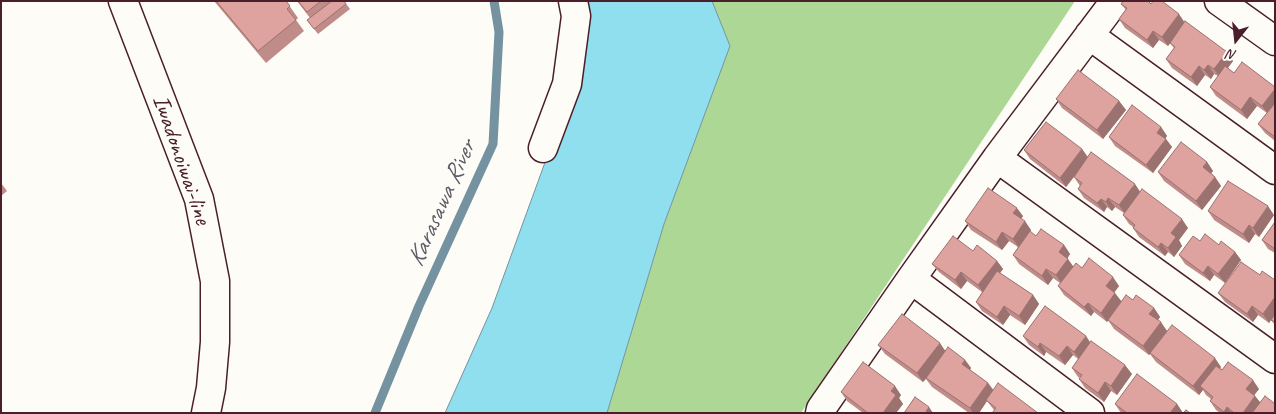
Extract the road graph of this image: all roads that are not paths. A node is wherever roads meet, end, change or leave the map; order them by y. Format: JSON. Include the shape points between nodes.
{"nodes":[{"id":1,"x":123,"y":1,"type":"edge"},
{"id":2,"x":573,"y":1,"type":"edge"},
{"id":3,"x":1115,"y":1,"type":"edge"},
{"id":4,"x":1219,"y":1,"type":"edge"},
{"id":5,"x":1089,"y":35,"type":"junction"},
{"id":6,"x":1275,"y":41,"type":"edge"},
{"id":7,"x":543,"y":148,"type":"dead end"},
{"id":8,"x":997,"y":158,"type":"junction"},
{"id":9,"x":1275,"y":170,"type":"edge"},
{"id":10,"x":910,"y":279,"type":"junction"},
{"id":11,"x":1275,"y":359,"type":"edge"},
{"id":12,"x":823,"y":412,"type":"edge"},
{"id":13,"x":206,"y":413,"type":"edge"},
{"id":14,"x":1090,"y":413,"type":"edge"}],
"edges":[{"from":1,"to":13,"type":"street","name":"Iwadonoiwai-line","via":[[199,198],[215,281],[215,342]]},
{"from":2,"to":7,"type":"street","via":[[576,16],[567,84]]},
{"from":3,"to":5,"type":"street"},
{"from":4,"to":6,"type":"street"},
{"from":5,"to":8,"type":"street"},
{"from":5,"to":9,"type":"street"},
{"from":8,"to":10,"type":"street"},
{"from":8,"to":11,"type":"street"},
{"from":10,"to":12,"type":"street"},
{"from":10,"to":14,"type":"street"}]}
